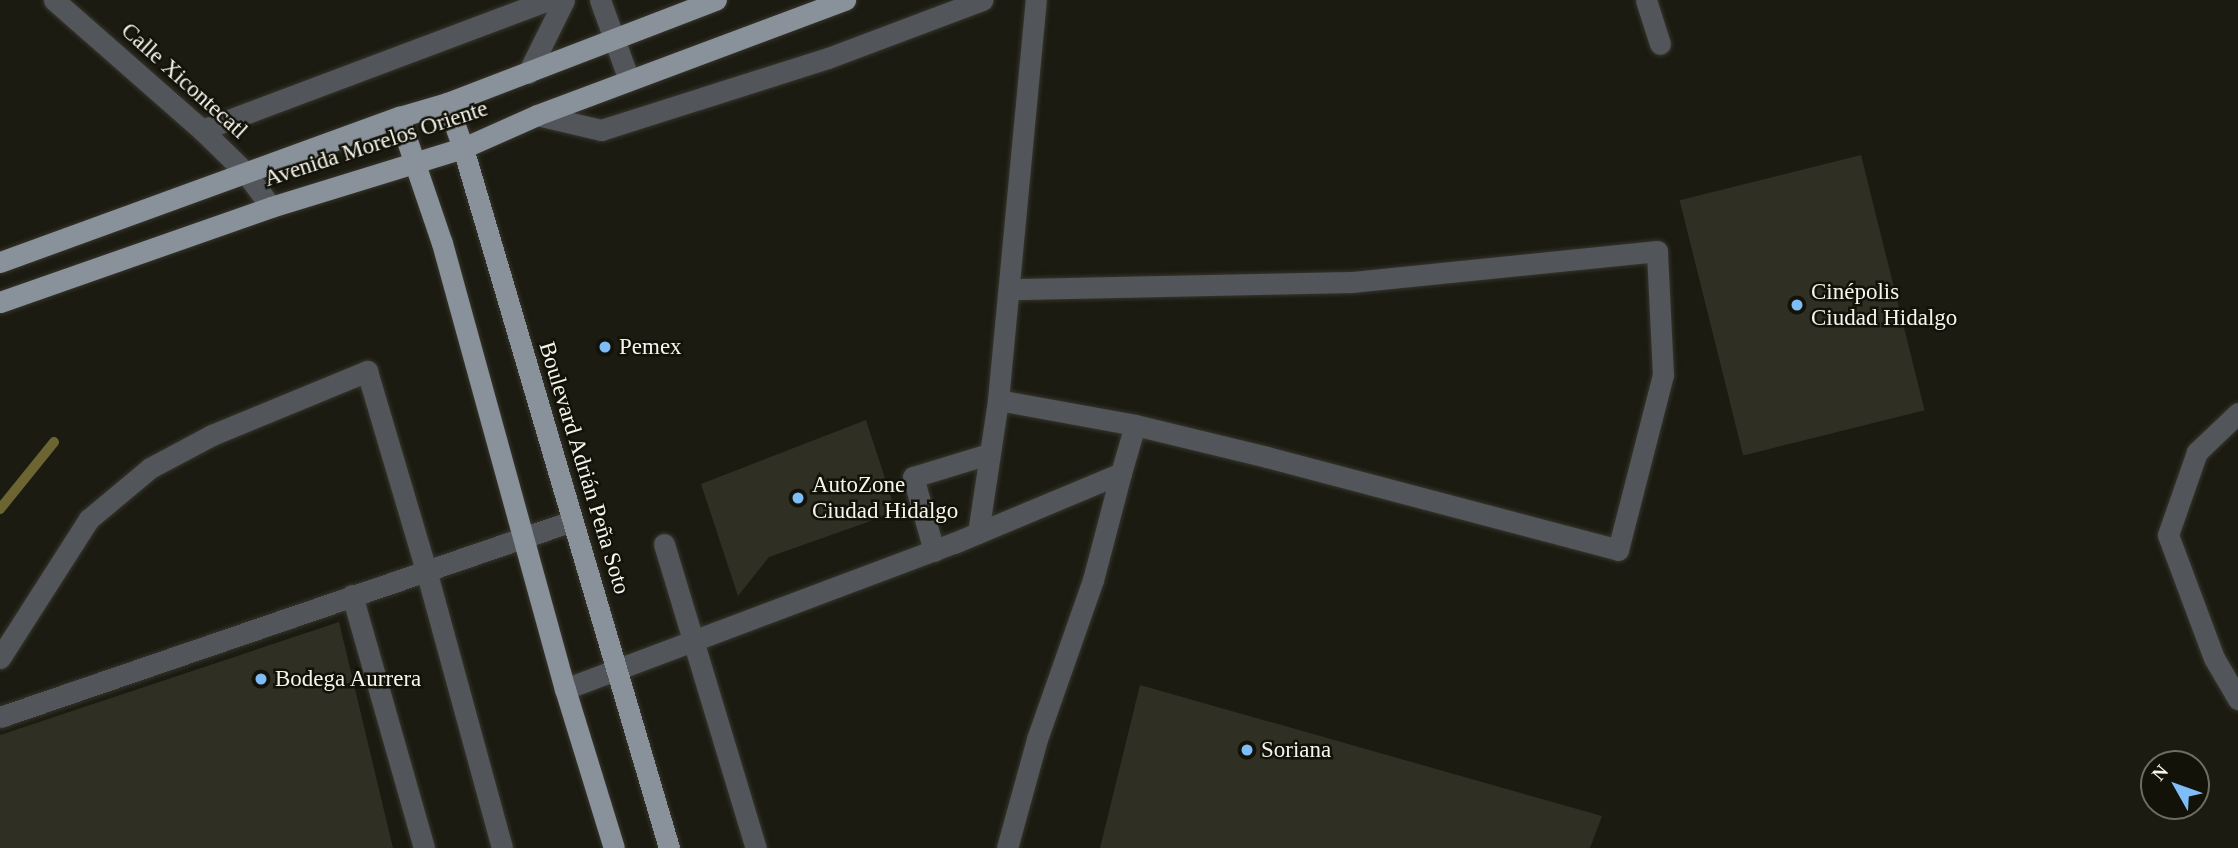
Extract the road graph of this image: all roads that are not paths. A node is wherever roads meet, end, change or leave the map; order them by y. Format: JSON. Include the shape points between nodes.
{"nodes":[{"id":1,"x":54,"y":0,"type":"edge"},
{"id":2,"x":548,"y":0,"type":"edge"},
{"id":3,"x":564,"y":0,"type":"edge"},
{"id":4,"x":600,"y":0,"type":"edge"},
{"id":5,"x":716,"y":0,"type":"edge"},
{"id":6,"x":982,"y":0,"type":"edge"},
{"id":7,"x":1036,"y":0,"type":"edge"},
{"id":8,"x":1646,"y":0,"type":"edge"},
{"id":9,"x":836,"y":3,"type":"edge"},
{"id":10,"x":614,"y":40,"type":"junction"},
{"id":11,"x":1660,"y":44,"type":"dead end"},
{"id":12,"x":528,"y":73,"type":"junction"},
{"id":13,"x":629,"y":80,"type":"junction"},
{"id":14,"x":447,"y":103,"type":"junction"},
{"id":15,"x":537,"y":115,"type":"junction"},
{"id":16,"x":399,"y":117,"type":"junction"},
{"id":17,"x":202,"y":130,"type":"junction"},
{"id":18,"x":463,"y":148,"type":"junction"},
{"id":19,"x":414,"y":164,"type":"junction"},
{"id":20,"x":246,"y":173,"type":"junction"},
{"id":21,"x":271,"y":207,"type":"junction"},
{"id":22,"x":0,"y":262,"type":"edge"},
{"id":23,"x":1009,"y":289,"type":"junction"},
{"id":24,"x":0,"y":303,"type":"edge"},
{"id":25,"x":998,"y":400,"type":"junction"},
{"id":26,"x":2238,"y":413,"type":"edge"},
{"id":27,"x":1135,"y":425,"type":"junction"},
{"id":28,"x":988,"y":454,"type":"junction"},
{"id":29,"x":1121,"y":473,"type":"junction"},
{"id":30,"x":572,"y":521,"type":"junction"},
{"id":31,"x":978,"y":533,"type":"junction"},
{"id":32,"x":524,"y":536,"type":"junction"},
{"id":33,"x":664,"y":544,"type":"dead end"},
{"id":34,"x":934,"y":551,"type":"junction"},
{"id":35,"x":426,"y":570,"type":"junction"},
{"id":36,"x":352,"y":595,"type":"junction"},
{"id":37,"x":693,"y":639,"type":"junction"},
{"id":38,"x":0,"y":658,"type":"edge"},
{"id":39,"x":615,"y":668,"type":"junction"},
{"id":40,"x":565,"y":689,"type":"junction"},
{"id":41,"x":2238,"y":699,"type":"edge"},
{"id":42,"x":0,"y":717,"type":"edge"},
{"id":43,"x":424,"y":848,"type":"edge"},
{"id":44,"x":502,"y":848,"type":"edge"},
{"id":45,"x":614,"y":848,"type":"edge"},
{"id":46,"x":669,"y":848,"type":"edge"},
{"id":47,"x":756,"y":848,"type":"edge"},
{"id":48,"x":1007,"y":848,"type":"edge"}],
"edges":[{"from":1,"to":17,"type":"street","name":"Calle Xicontecatl"},
{"from":2,"to":17,"type":"street"},
{"from":3,"to":12,"type":"street"},
{"from":4,"to":10,"type":"street"},
{"from":5,"to":10,"type":"main road","name":"Avenida Morelos Oriente"},
{"from":6,"to":15,"type":"street","via":[[828,58],[601,130]]},
{"from":7,"to":23,"type":"street"},
{"from":8,"to":11,"type":"street"},
{"from":9,"to":13,"type":"main road","name":"Avenida Morelos Oriente"},
{"from":10,"to":12,"type":"main road","name":"Avenida Morelos Oriente"},
{"from":10,"to":13,"type":"street"},
{"from":12,"to":14,"type":"main road","name":"Avenida Morelos Oriente"},
{"from":13,"to":15,"type":"main road","name":"Avenida Morelos Oriente"},
{"from":14,"to":16,"type":"main road","name":"Avenida Morelos Oriente"},
{"from":14,"to":18,"type":"main road","name":"Boulevard Adrián Peña Soto"},
{"from":15,"to":18,"type":"main road","name":"Avenida Morelos Oriente"},
{"from":16,"to":19,"type":"main road"},
{"from":16,"to":20,"type":"main road","name":"Avenida Morelos Oriente"},
{"from":17,"to":20,"type":"street","name":"Calle Xicontecatl"},
{"from":18,"to":19,"type":"main road","name":"Avenida Morelos Oriente"},
{"from":18,"to":30,"type":"main road","name":"Boulevard Adrián Peña Soto"},
{"from":19,"to":21,"type":"main road","name":"Avenida Morelos Oriente"},
{"from":19,"to":32,"type":"main road","via":[[442,243]]},
{"from":20,"to":21,"type":"street","name":"Calle Xicontecatl"},
{"from":20,"to":22,"type":"main road","name":"Avenida Morelos Oriente"},
{"from":21,"to":24,"type":"main road","name":"Avenida Morelos Oriente"},
{"from":23,"to":25,"type":"street"},
{"from":23,"to":27,"type":"street","via":[[1352,282],[1657,251],[1663,375],[1618,550]]},
{"from":25,"to":27,"type":"street"},
{"from":25,"to":28,"type":"street"},
{"from":26,"to":41,"type":"street","via":[[2197,452],[2168,535],[2214,658]]},
{"from":27,"to":29,"type":"street"},
{"from":28,"to":31,"type":"street"},
{"from":28,"to":34,"type":"street","via":[[913,477]]},
{"from":29,"to":31,"type":"street"},
{"from":29,"to":48,"type":"street","via":[[1093,580],[1037,739]]},
{"from":30,"to":32,"type":"street"},
{"from":30,"to":39,"type":"main road","name":"Boulevard Adrián Peña Soto"},
{"from":31,"to":34,"type":"street"},
{"from":32,"to":35,"type":"street"},
{"from":32,"to":40,"type":"main road"},
{"from":33,"to":37,"type":"street"},
{"from":34,"to":37,"type":"street"},
{"from":35,"to":36,"type":"street"},
{"from":35,"to":38,"type":"street","via":[[367,371],[212,435],[150,468],[89,519]]},
{"from":35,"to":44,"type":"street"},
{"from":36,"to":42,"type":"street"},
{"from":36,"to":43,"type":"street"},
{"from":37,"to":39,"type":"street"},
{"from":37,"to":47,"type":"street"},
{"from":39,"to":40,"type":"street"},
{"from":39,"to":46,"type":"main road","name":"Boulevard Adrián Peña Soto"},
{"from":40,"to":45,"type":"main road"}]}
